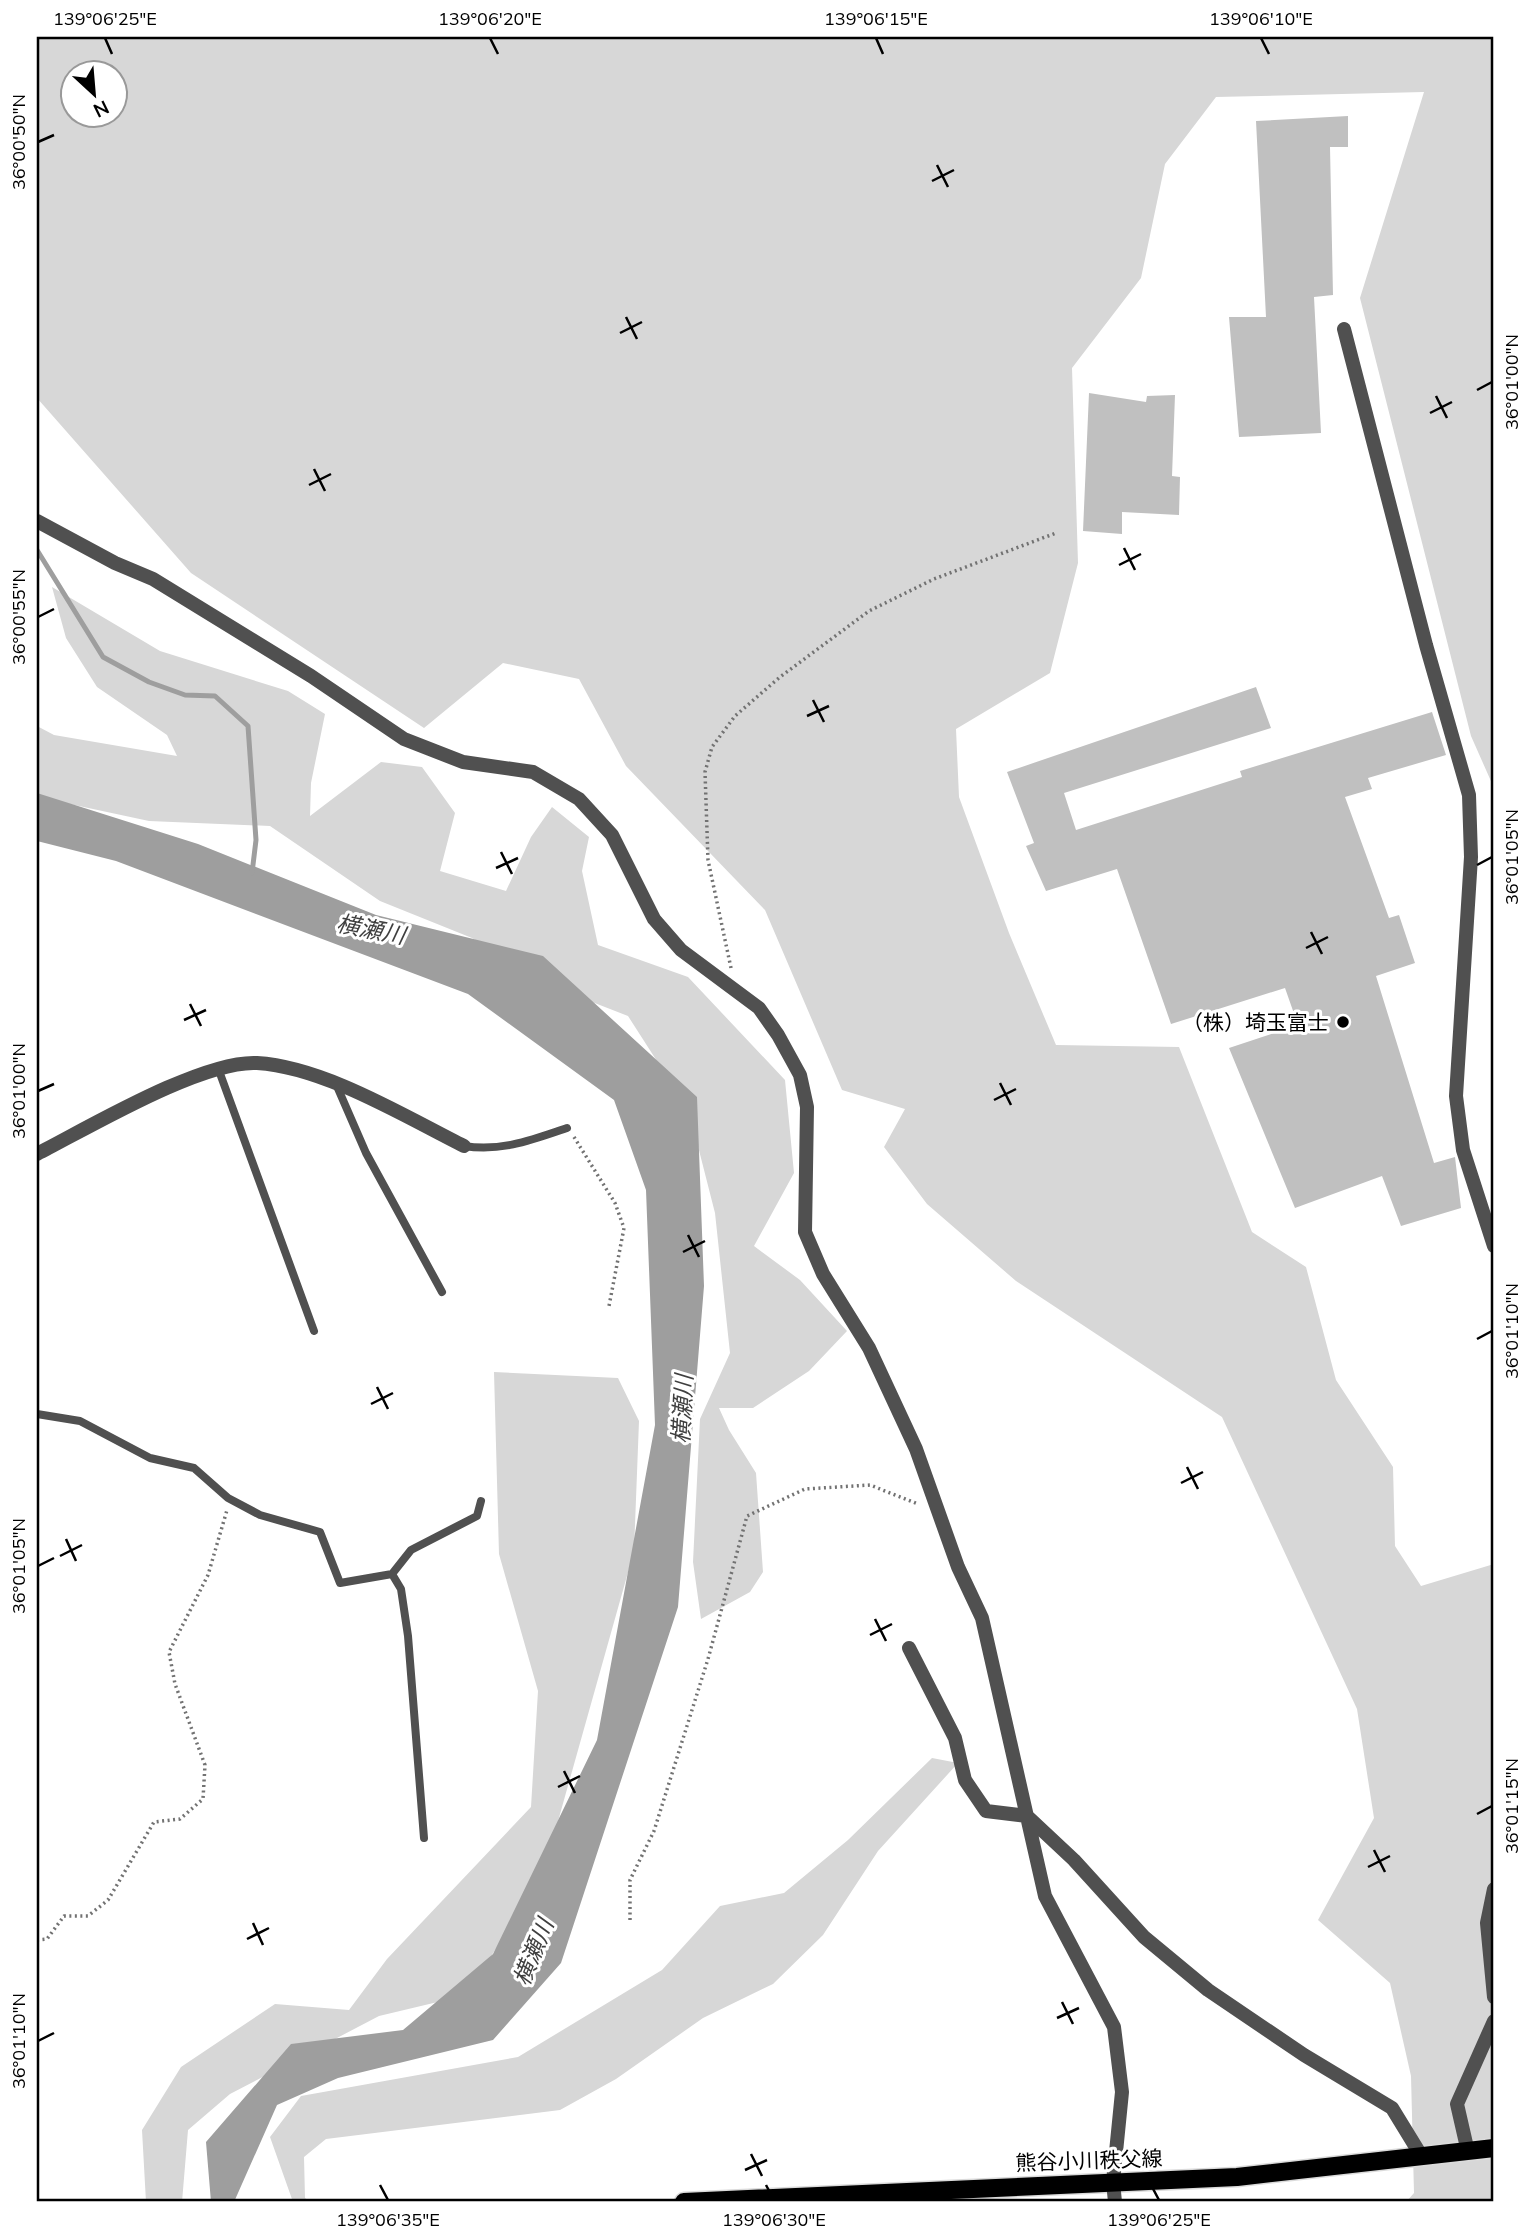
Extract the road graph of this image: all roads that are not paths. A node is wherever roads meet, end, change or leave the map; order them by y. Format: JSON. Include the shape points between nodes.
{"nodes":[{"id":1,"x":1344,"y":329,"type":"dead end"},
{"id":2,"x":37,"y":521,"type":"edge"},
{"id":3,"x":218,"y":1068,"type":"junction"},
{"id":4,"x":336,"y":1084,"type":"junction"},
{"id":5,"x":567,"y":1128,"type":"road end"},
{"id":6,"x":464,"y":1146,"type":"joint"},
{"id":7,"x":37,"y":1154,"type":"edge"},
{"id":8,"x":1494,"y":1246,"type":"edge"},
{"id":9,"x":442,"y":1292,"type":"dead end"},
{"id":10,"x":314,"y":1331,"type":"dead end"},
{"id":11,"x":37,"y":1414,"type":"edge"},
{"id":12,"x":481,"y":1501,"type":"dead end"},
{"id":13,"x":393,"y":1574,"type":"junction"},
{"id":14,"x":909,"y":1648,"type":"dead end"},
{"id":15,"x":1027,"y":1816,"type":"junction"},
{"id":16,"x":424,"y":1838,"type":"dead end"},
{"id":17,"x":1494,"y":1889,"type":"edge"},
{"id":18,"x":1494,"y":1997,"type":"edge"},
{"id":19,"x":1494,"y":2021,"type":"edge"},
{"id":20,"x":1494,"y":2148,"type":"edge"},
{"id":21,"x":1468,"y":2152,"type":"junction"},
{"id":22,"x":1422,"y":2157,"type":"junction"},
{"id":23,"x":1113,"y":2182,"type":"junction"},
{"id":24,"x":684,"y":2202,"type":"edge"},
{"id":25,"x":1115,"y":2202,"type":"edge"}],
"edges":[{"from":1,"to":8,"type":"street","via":[[1469,795],[1471,857],[1456,1096],[1463,1150]]},
{"from":2,"to":15,"type":"street","via":[[153,579],[404,738],[463,762],[533,772],[579,799],[611,835],[654,919],[681,950],[759,1008],[800,1075],[807,1107],[805,1232],[823,1273],[875,1361],[916,1449],[936,1511],[982,1618]]},
{"from":3,"to":4,"type":"street","via":[[254,1063],[283,1066]]},
{"from":3,"to":7,"type":"street","via":[[135,1103]]},
{"from":3,"to":10,"type":"lane"},
{"from":4,"to":6,"type":"street"},
{"from":4,"to":9,"type":"lane","via":[[366,1153]]},
{"from":5,"to":6,"type":"lane","via":[[506,1147]]},
{"from":11,"to":13,"type":"lane","via":[[80,1421],[150,1458],[194,1468],[228,1498],[260,1515],[320,1532],[340,1583]]},
{"from":12,"to":13,"type":"lane","via":[[477,1516],[411,1550]]},
{"from":13,"to":16,"type":"lane","via":[[401,1589],[408,1636]]},
{"from":14,"to":15,"type":"street","via":[[955,1738],[965,1780],[986,1811]]},
{"from":15,"to":22,"type":"street","via":[[1144,1937],[1208,1990],[1392,2108]]},
{"from":15,"to":23,"type":"street","via":[[1045,1896],[1114,2027],[1122,2092]]},
{"from":17,"to":18,"type":"street","via":[[1487,1923]]},
{"from":19,"to":21,"type":"street","via":[[1457,2104]]},
{"from":20,"to":21,"type":"main road","name":"熊谷小川秩父線"},
{"from":21,"to":22,"type":"main road","name":"熊谷小川秩父線"},
{"from":22,"to":23,"type":"main road","name":"熊谷小川秩父線","via":[[1237,2177]]},
{"from":23,"to":24,"type":"main road","name":"熊谷小川秩父線"},
{"from":23,"to":25,"type":"street"}]}
